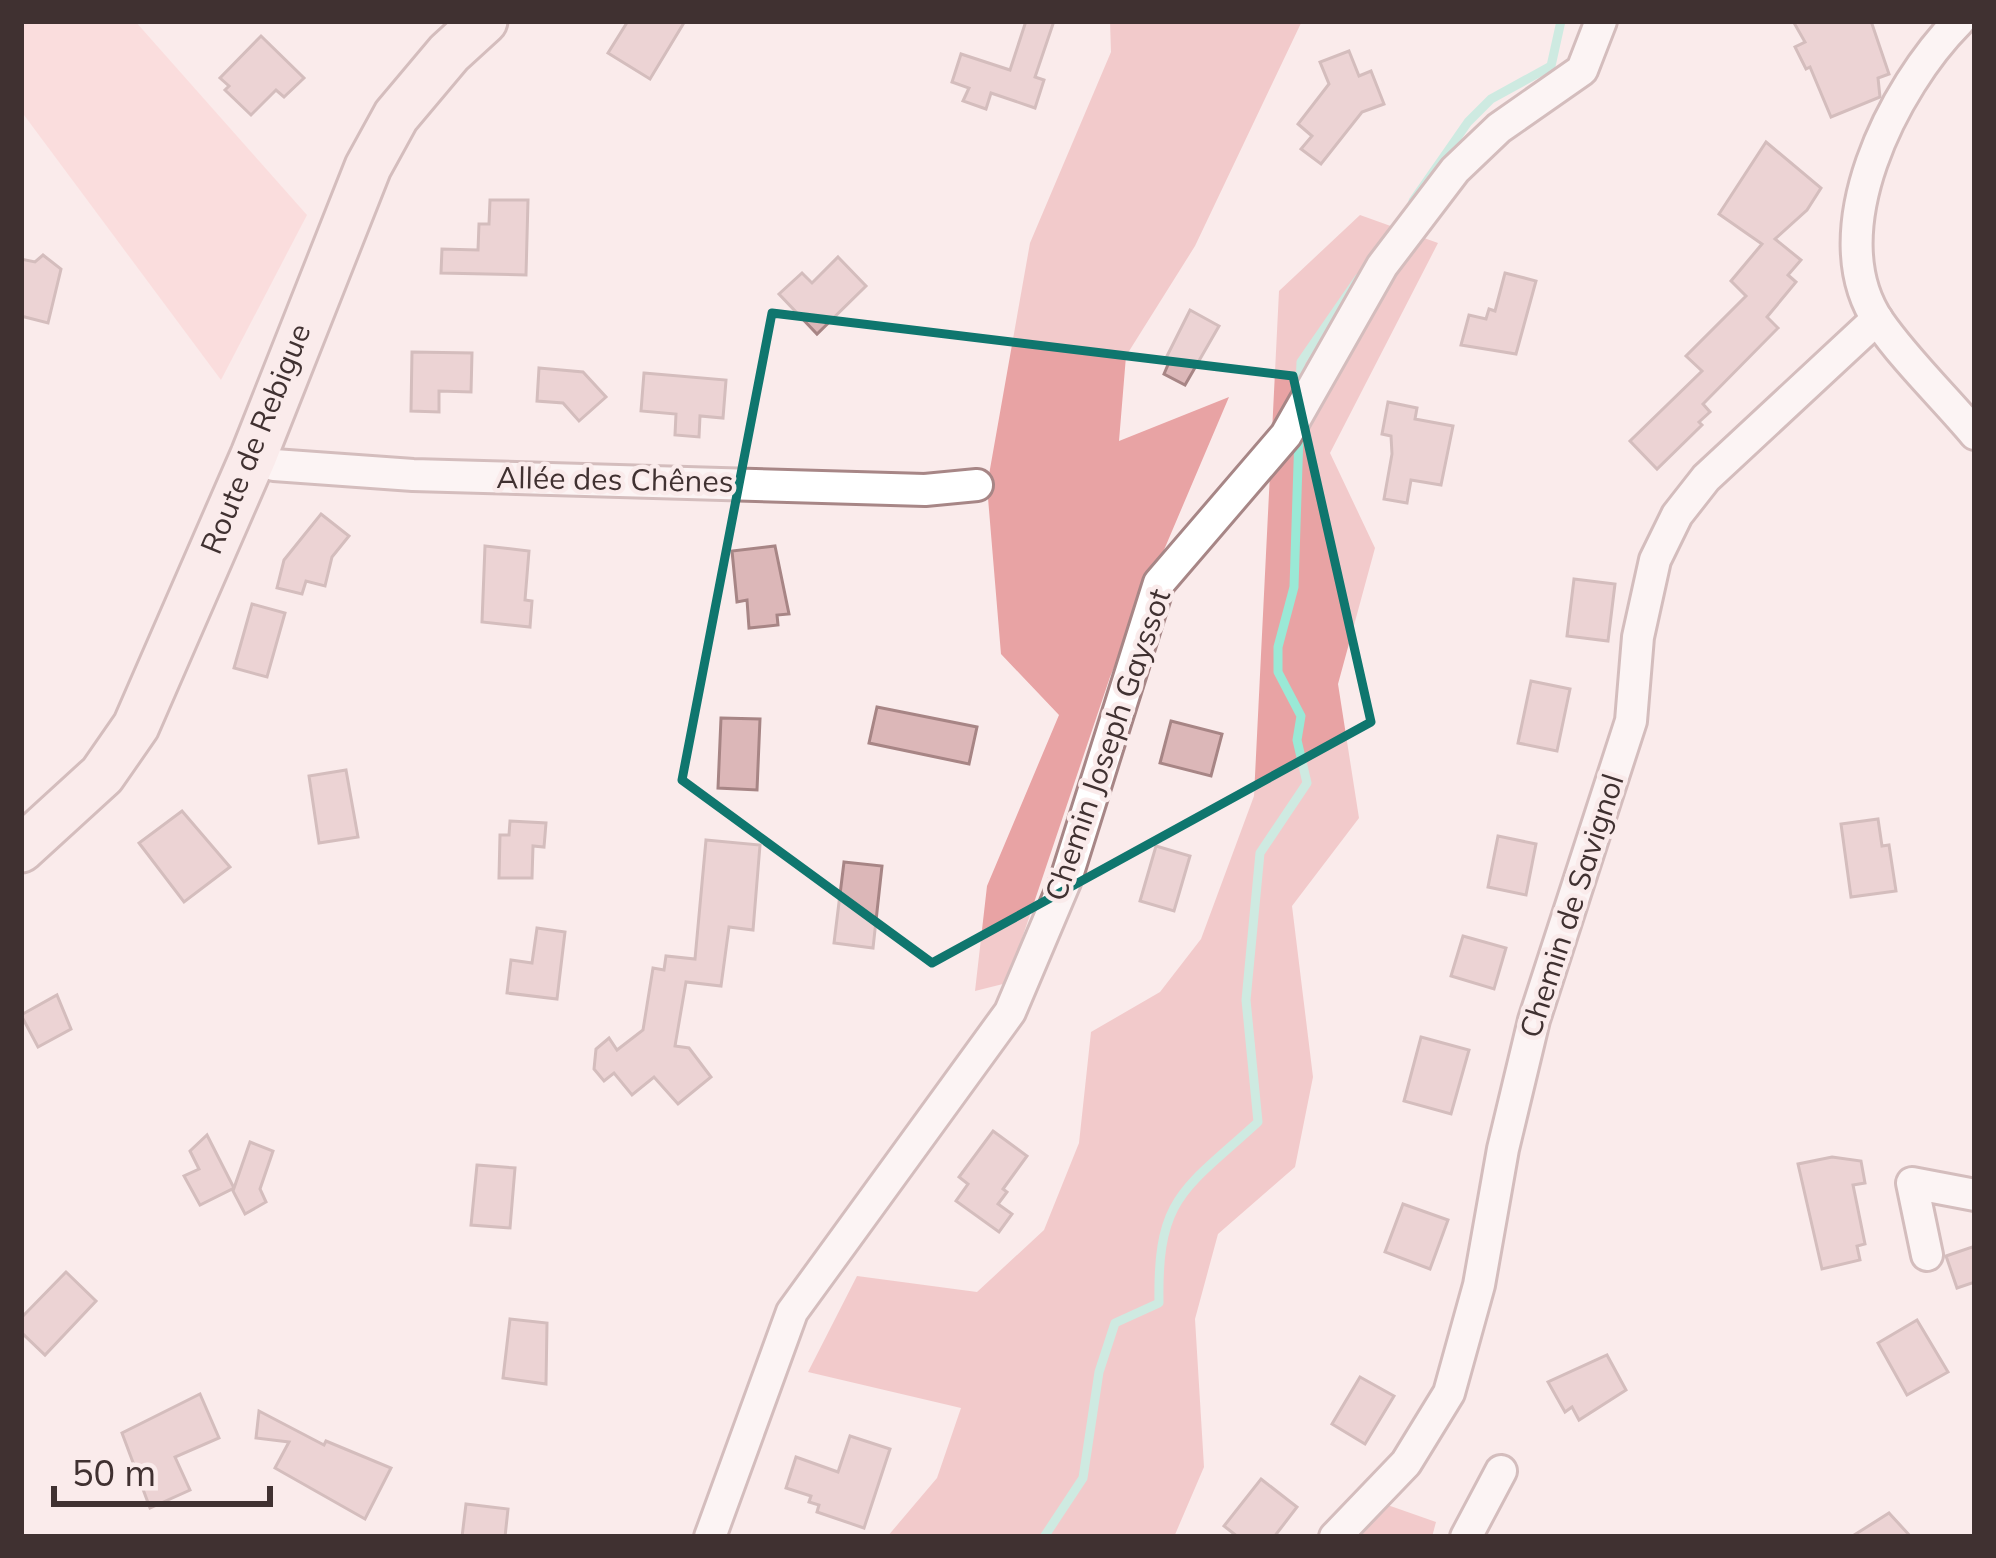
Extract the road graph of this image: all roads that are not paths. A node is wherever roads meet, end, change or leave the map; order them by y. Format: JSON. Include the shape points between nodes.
{"nodes":[{"id":1,"x":484,"y":21,"type":"edge"},
{"id":2,"x":1601,"y":21,"type":"edge"},
{"id":3,"x":1940,"y":28,"type":"edge"},
{"id":4,"x":1877,"y":319,"type":"junction"},
{"id":5,"x":1975,"y":434,"type":"edge"},
{"id":6,"x":254,"y":455,"type":"junction"},
{"id":7,"x":977,"y":485,"type":"dead end"},
{"id":8,"x":21,"y":849,"type":"edge"},
{"id":9,"x":1975,"y":1195,"type":"edge"},
{"id":10,"x":1927,"y":1255,"type":"dead end"},
{"id":11,"x":1501,"y":1471,"type":"dead end"},
{"id":12,"x":710,"y":1537,"type":"edge"},
{"id":13,"x":1335,"y":1537,"type":"edge"},
{"id":14,"x":1466,"y":1537,"type":"edge"}],
"edges":[{"from":1,"to":6,"type":"street","name":"Route de Rebigue","via":[[396,116],[368,167]]},
{"from":2,"to":12,"type":"street","name":"Chemin Joseph Gayssot","via":[[1582,70],[1455,170],[1382,266],[1286,435],[1159,583],[1065,882],[1010,1012],[792,1312]]},
{"from":3,"to":4,"type":"street","via":[[1862,180],[1858,236]]},
{"from":4,"to":5,"type":"street"},
{"from":4,"to":13,"type":"street","name":"Chemin de Savignol","via":[[1706,478],[1655,560],[1631,721],[1534,1020],[1449,1393],[1406,1463]]},
{"from":6,"to":7,"type":"street","name":"Allée des Chênes","via":[[274,465],[413,475]]},
{"from":6,"to":8,"type":"street","name":"Route de Rebigue","via":[[136,726],[102,775]]},
{"from":9,"to":10,"type":"street","via":[[1912,1183]]},
{"from":11,"to":14,"type":"street"}]}
